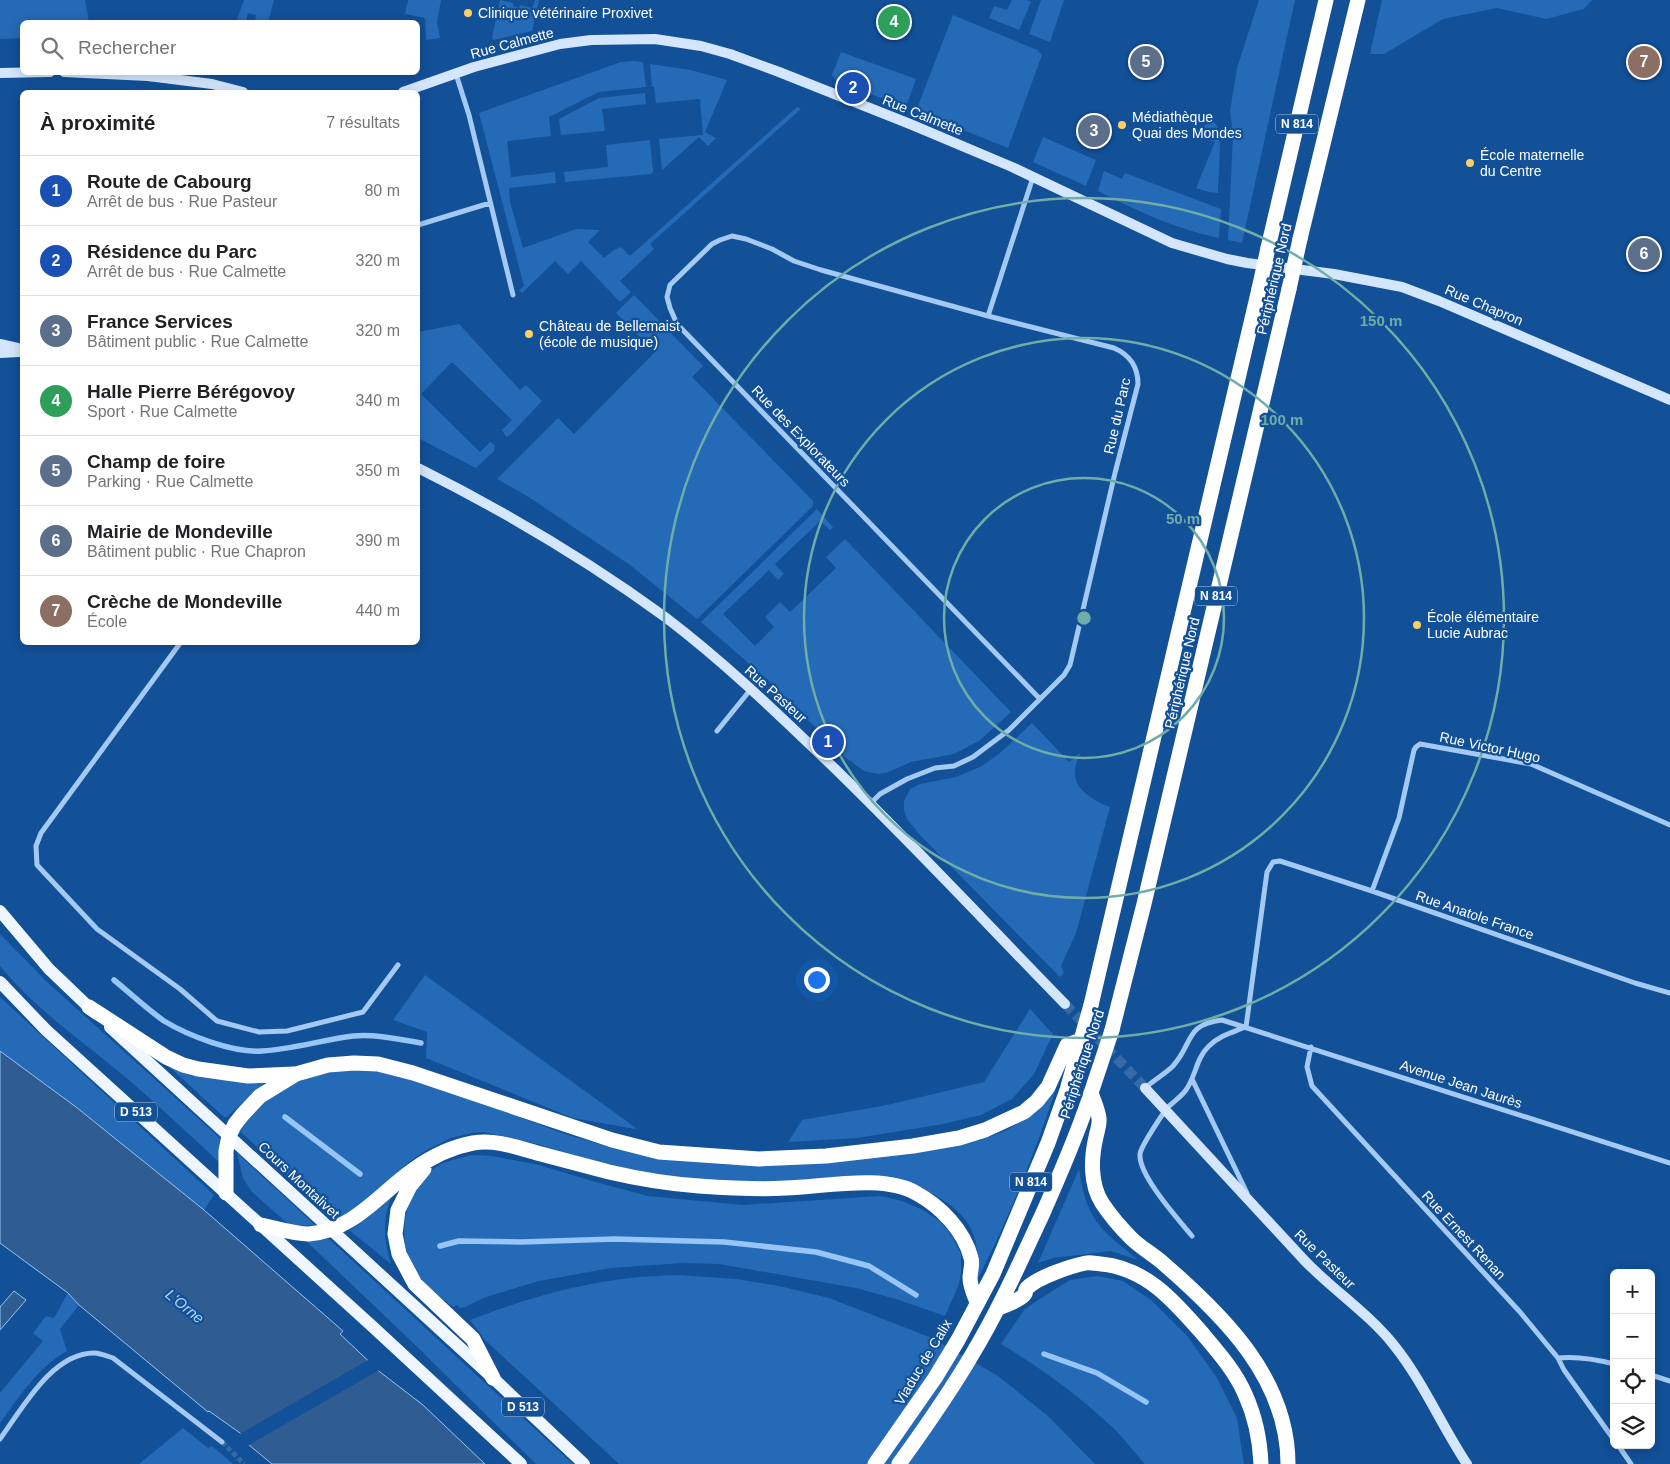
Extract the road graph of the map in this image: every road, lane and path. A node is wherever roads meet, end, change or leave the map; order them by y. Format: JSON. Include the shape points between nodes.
{"nodes":[{"id":1,"x":1326,"y":0,"type":"edge"},
{"id":2,"x":1358,"y":0,"type":"edge"},
{"id":3,"x":0,"y":73,"type":"edge"},
{"id":4,"x":20,"y":73,"type":"edge"},
{"id":5,"x":456,"y":73,"type":"junction"},
{"id":6,"x":127,"y":75,"type":"edge"},
{"id":7,"x":235,"y":90,"type":"edge"},
{"id":8,"x":409,"y":90,"type":"edge"},
{"id":9,"x":1033,"y":177,"type":"junction"},
{"id":10,"x":490,"y":203,"type":"junction"},
{"id":11,"x":420,"y":224,"type":"edge"},
{"id":12,"x":1278,"y":267,"type":"joint"},
{"id":13,"x":513,"y":295,"type":"dead end"},
{"id":14,"x":988,"y":316,"type":"junction"},
{"id":15,"x":0,"y":344,"type":"edge"},
{"id":16,"x":20,"y":350,"type":"edge"},
{"id":17,"x":20,"y":351,"type":"edge"},
{"id":18,"x":0,"y":353,"type":"edge"},
{"id":19,"x":1670,"y":400,"type":"edge"},
{"id":20,"x":420,"y":469,"type":"edge"},
{"id":21,"x":178,"y":645,"type":"edge"},
{"id":22,"x":751,"y":689,"type":"junction"},
{"id":23,"x":1040,"y":698,"type":"junction"},
{"id":24,"x":716,"y":732,"type":"dead end"},
{"id":25,"x":871,"y":803,"type":"junction"},
{"id":26,"x":1670,"y":825,"type":"edge"},
{"id":27,"x":1372,"y":891,"type":"junction"},
{"id":28,"x":0,"y":912,"type":"edge"},
{"id":29,"x":398,"y":965,"type":"dead end"},
{"id":30,"x":0,"y":982,"type":"edge"},
{"id":31,"x":1670,"y":993,"type":"edge"},
{"id":32,"x":1064,"y":1004,"type":"tunnel mouth"},
{"id":33,"x":89,"y":1007,"type":"junction"},
{"id":34,"x":1246,"y":1027,"type":"junction"},
{"id":35,"x":1081,"y":1040,"type":"junction"},
{"id":36,"x":1311,"y":1047,"type":"junction"},
{"id":37,"x":296,"y":1074,"type":"junction"},
{"id":38,"x":1192,"y":1079,"type":"junction"},
{"id":39,"x":1145,"y":1088,"type":"joint"},
{"id":40,"x":1091,"y":1093,"type":"junction"},
{"id":41,"x":1166,"y":1110,"type":"junction"},
{"id":42,"x":229,"y":1136,"type":"junction"},
{"id":43,"x":468,"y":1144,"type":"junction"},
{"id":44,"x":1670,"y":1163,"type":"edge"},
{"id":45,"x":226,"y":1193,"type":"junction"},
{"id":46,"x":1250,"y":1200,"type":"junction"},
{"id":47,"x":260,"y":1225,"type":"junction"},
{"id":48,"x":331,"y":1230,"type":"junction"},
{"id":49,"x":1192,"y":1236,"type":"dead end"},
{"id":50,"x":993,"y":1274,"type":"joint"},
{"id":51,"x":976,"y":1302,"type":"junction"},
{"id":52,"x":997,"y":1308,"type":"junction"},
{"id":53,"x":1558,"y":1358,"type":"junction"},
{"id":54,"x":1610,"y":1363,"type":"edge"},
{"id":55,"x":1655,"y":1376,"type":"edge"},
{"id":56,"x":493,"y":1378,"type":"junction"},
{"id":57,"x":1670,"y":1381,"type":"edge"},
{"id":58,"x":1610,"y":1434,"type":"edge"},
{"id":59,"x":0,"y":1439,"type":"edge"},
{"id":60,"x":222,"y":1442,"type":"tunnel mouth"},
{"id":61,"x":1621,"y":1449,"type":"edge"},
{"id":62,"x":521,"y":1464,"type":"edge"},
{"id":63,"x":584,"y":1464,"type":"edge"},
{"id":64,"x":875,"y":1464,"type":"edge"},
{"id":65,"x":899,"y":1464,"type":"edge"},
{"id":66,"x":1261,"y":1464,"type":"edge"},
{"id":67,"x":1288,"y":1464,"type":"edge"},
{"id":68,"x":1467,"y":1464,"type":"edge"},
{"id":69,"x":1631,"y":1464,"type":"edge"}],
"edges":[{"from":1,"to":35,"type":"highway","name":"Périphérique Nord","number":"N 814","bridge":true},
{"from":2,"to":40,"type":"highway","name":"Périphérique Nord","number":"N 814","bridge":true,"via":[[1144,904],[1112,1030]]},
{"from":3,"to":4,"type":"street"},
{"from":5,"to":8,"type":"street","name":"Rue Calmette"},
{"from":5,"to":9,"type":"street","name":"Rue Calmette","via":[[532,51],[584,41],[655,39],[686,43],[730,54],[779,72]]},
{"from":5,"to":10,"type":"street"},
{"from":6,"to":7,"type":"street","via":[[212,84]]},
{"from":9,"to":12,"type":"street","name":"Rue Calmette","via":[[1172,243]]},
{"from":9,"to":14,"type":"street"},
{"from":10,"to":11,"type":"street"},
{"from":10,"to":13,"type":"street"},
{"from":12,"to":19,"type":"street","name":"Rue Chapron","via":[[1402,287]]},
{"from":14,"to":23,"type":"street","name":"Rue du Parc","via":[[1114,348],[1126,355],[1138,376],[1070,665]]},
{"from":14,"to":23,"type":"street","name":"Rue des Explorateurs","via":[[822,270],[766,246],[732,236],[705,250],[670,285],[667,296],[677,324]]},
{"from":15,"to":16,"type":"street"},
{"from":17,"to":18,"type":"street"},
{"from":20,"to":22,"type":"street","name":"Rue Pasteur","via":[[493,506],[590,566],[665,618]]},
{"from":21,"to":29,"type":"street","via":[[41,833],[36,846],[37,866],[97,929],[180,989],[217,1021],[259,1032],[287,1031],[363,1012]]},
{"from":22,"to":24,"type":"street"},
{"from":22,"to":25,"type":"street","name":"Rue Pasteur"},
{"from":23,"to":25,"type":"street","via":[[1009,730],[973,757],[954,766],[935,768],[907,779]]},
{"from":25,"to":32,"type":"street","name":"Rue Pasteur"},
{"from":26,"to":27,"type":"street","name":"Rue Victor Hugo","via":[[1531,764],[1420,744],[1414,750],[1399,818]]},
{"from":27,"to":31,"type":"street","name":"Rue Anatole France"},
{"from":27,"to":34,"type":"street","name":"Rue Anatole France","via":[[1287,863],[1272,862],[1267,872]]},
{"from":28,"to":33,"type":"main road","name":"Cours Montalivet","number":"D 513","via":[[49,969]]},
{"from":30,"to":45,"type":"main road","number":"D 513","via":[[46,1030]]},
{"from":33,"to":37,"type":"highway","via":[[166,1056],[198,1070],[248,1076]]},
{"from":33,"to":42,"type":"main road","name":"Cours Montalivet","number":"D 513"},
{"from":34,"to":36,"type":"street","name":"Avenue Jean Jaurès"},
{"from":34,"to":38,"type":"street","via":[[1222,1036],[1209,1046],[1199,1058]]},
{"from":34,"to":39,"type":"street","name":"Avenue Jean Jaurès","via":[[1222,1020],[1204,1024],[1190,1036],[1172,1068]]},
{"from":35,"to":37,"type":"highway","via":[[1067,1046],[1048,1087],[1037,1101],[1024,1112],[985,1130],[913,1146],[826,1156],[759,1159],[649,1150],[378,1064],[328,1065]]},
{"from":35,"to":50,"type":"highway","name":"Périphérique Nord","number":"N 814","via":[[1048,1143]]},
{"from":36,"to":44,"type":"street","name":"Avenue Jean Jaurès"},
{"from":36,"to":53,"type":"street","name":"Rue Ernest Renan","via":[[1307,1067],[1312,1086],[1520,1312]]},
{"from":37,"to":42,"type":"highway","via":[[260,1096],[239,1119]]},
{"from":38,"to":41,"type":"street"},
{"from":38,"to":46,"type":"street"},
{"from":39,"to":41,"type":"street","name":"Rue Pasteur"},
{"from":40,"to":52,"type":"highway","name":"Périphérique Nord","number":"N 814","via":[[1061,1172]]},
{"from":40,"to":67,"type":"highway","via":[[1100,1119],[1093,1159],[1097,1193],[1132,1239],[1199,1293],[1238,1336],[1268,1384],[1282,1419]]},
{"from":41,"to":46,"type":"street","name":"Rue Pasteur"},
{"from":41,"to":49,"type":"street","via":[[1142,1146],[1142,1166],[1164,1203]]},
{"from":42,"to":45,"type":"highway","via":[[225,1163]]},
{"from":42,"to":48,"type":"main road","name":"Cours Montalivet","number":"D 513"},
{"from":43,"to":48,"type":"highway","via":[[422,1163],[357,1217]]},
{"from":43,"to":51,"type":"highway","via":[[499,1143],[630,1177],[676,1184],[734,1189],[868,1182],[893,1184],[917,1193],[941,1210],[951,1222],[972,1259],[970,1281]]},
{"from":43,"to":56,"type":"highway","via":[[436,1159],[417,1176],[398,1210],[394,1234],[403,1264],[415,1284],[473,1339]]},
{"from":45,"to":47,"type":"main road","number":"D 513"},
{"from":46,"to":68,"type":"street","name":"Rue Pasteur","via":[[1324,1280],[1392,1342],[1425,1388]]},
{"from":47,"to":48,"type":"highway","via":[[300,1233]]},
{"from":47,"to":62,"type":"main road","number":"D 513"},
{"from":48,"to":56,"type":"main road","name":"Cours Montalivet","number":"D 513"},
{"from":50,"to":51,"type":"highway","name":"Viaduc de Calix","number":"N 814"},
{"from":51,"to":64,"type":"highway","name":"Viaduc de Calix","number":"N 814","via":[[935,1378]]},
{"from":52,"to":65,"type":"highway","number":"N 814","via":[[951,1390]]},
{"from":52,"to":66,"type":"highway","via":[[1024,1295],[1027,1288],[1057,1271],[1088,1263],[1113,1265],[1132,1271],[1155,1285],[1180,1307],[1235,1374],[1256,1421]]},
{"from":53,"to":54,"type":"street","via":[[1588,1358]]},
{"from":53,"to":58,"type":"street","name":"Rue Ernest Renan"},
{"from":55,"to":57,"type":"street"},
{"from":56,"to":63,"type":"main road","name":"Cours Montalivet","number":"D 513"},
{"from":59,"to":60,"type":"street","via":[[52,1372],[65,1361],[96,1352],[113,1358]]},
{"from":61,"to":69,"type":"street"}]}
